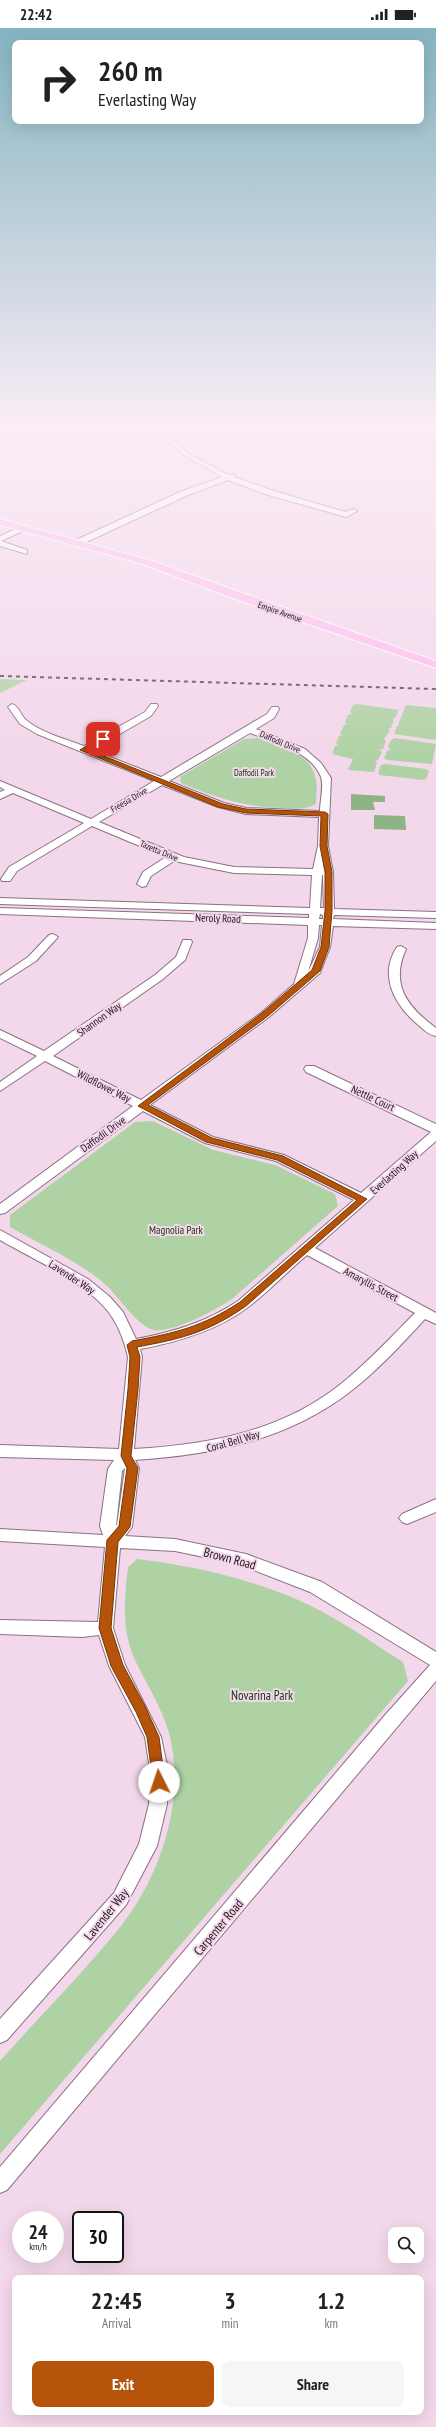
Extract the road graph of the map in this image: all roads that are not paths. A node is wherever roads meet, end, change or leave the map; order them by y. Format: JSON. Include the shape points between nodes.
{"nodes":[{"id":1,"x":62,"y":538,"type":"edge"},
{"id":2,"x":67,"y":538,"type":"edge"},
{"id":3,"x":88,"y":538,"type":"edge"},
{"id":4,"x":79,"y":542,"type":"junction"},
{"id":5,"x":0,"y":543,"type":"edge"},
{"id":6,"x":24,"y":552,"type":"dead end"},
{"id":7,"x":436,"y":665,"type":"edge"},
{"id":8,"x":154,"y":706,"type":"dead end"},
{"id":9,"x":12,"y":707,"type":"dead end"},
{"id":10,"x":274,"y":709,"type":"dead end"},
{"id":11,"x":249,"y":729,"type":"junction"},
{"id":12,"x":84,"y":750,"type":"junction"},
{"id":13,"x":161,"y":781,"type":"junction"},
{"id":14,"x":0,"y":784,"type":"edge"},
{"id":15,"x":13,"y":789,"type":"junction"},
{"id":16,"x":0,"y":796,"type":"edge"},
{"id":17,"x":325,"y":814,"type":"junction"},
{"id":18,"x":91,"y":822,"type":"junction"},
{"id":19,"x":323,"y":846,"type":"junction"},
{"id":20,"x":173,"y":857,"type":"junction"},
{"id":21,"x":317,"y":872,"type":"junction"},
{"id":22,"x":328,"y":872,"type":"junction"},
{"id":23,"x":6,"y":879,"type":"dead end"},
{"id":24,"x":142,"y":884,"type":"dead end"},
{"id":25,"x":0,"y":901,"type":"edge"},
{"id":26,"x":0,"y":911,"type":"edge"},
{"id":27,"x":436,"y":915,"type":"edge"},
{"id":28,"x":314,"y":916,"type":"junction"},
{"id":29,"x":328,"y":917,"type":"junction"},
{"id":30,"x":436,"y":926,"type":"edge"},
{"id":31,"x":53,"y":937,"type":"dead end"},
{"id":32,"x":187,"y":942,"type":"dead end"},
{"id":33,"x":401,"y":949,"type":"dead end"},
{"id":34,"x":0,"y":981,"type":"edge"},
{"id":35,"x":299,"y":984,"type":"junction"},
{"id":36,"x":0,"y":1033,"type":"edge"},
{"id":37,"x":436,"y":1033,"type":"edge"},
{"id":38,"x":45,"y":1056,"type":"junction"},
{"id":39,"x":310,"y":1069,"type":"dead end"},
{"id":40,"x":0,"y":1087,"type":"edge"},
{"id":41,"x":142,"y":1106,"type":"junction"},
{"id":42,"x":436,"y":1129,"type":"edge"},
{"id":43,"x":436,"y":1134,"type":"edge"},
{"id":44,"x":363,"y":1199,"type":"junction"},
{"id":45,"x":0,"y":1210,"type":"edge"},
{"id":46,"x":0,"y":1234,"type":"edge"},
{"id":47,"x":306,"y":1249,"type":"junction"},
{"id":48,"x":430,"y":1315,"type":"edge"},
{"id":49,"x":132,"y":1345,"type":"junction"},
{"id":50,"x":0,"y":1451,"type":"edge"},
{"id":51,"x":126,"y":1456,"type":"junction"},
{"id":52,"x":436,"y":1505,"type":"edge"},
{"id":53,"x":407,"y":1518,"type":"dead end"},
{"id":54,"x":0,"y":1535,"type":"edge"},
{"id":55,"x":113,"y":1540,"type":"junction"},
{"id":56,"x":0,"y":1627,"type":"edge"},
{"id":57,"x":105,"y":1628,"type":"junction"},
{"id":58,"x":436,"y":1660,"type":"edge"},
{"id":59,"x":436,"y":1670,"type":"edge"},
{"id":60,"x":0,"y":2033,"type":"edge"},
{"id":61,"x":0,"y":2183,"type":"edge"}],
"edges":[{"from":1,"to":4,"type":"main road","name":"Empire Avenue"},
{"from":2,"to":4,"type":"main road","name":"Empire Avenue"},
{"from":3,"to":4,"type":"street"},
{"from":4,"to":7,"type":"main road","name":"Empire Avenue","via":[[153,564],[231,594]]},
{"from":5,"to":6,"type":"street"},
{"from":8,"to":12,"type":"street","via":[[148,714]]},
{"from":9,"to":12,"type":"street","via":[[23,722],[33,729]]},
{"from":10,"to":11,"type":"street","name":"Freesia Drive","via":[[271,716]]},
{"from":11,"to":13,"type":"street","name":"Freesia Drive"},
{"from":11,"to":17,"type":"street","name":"Daffodil Drive","via":[[302,751],[318,765],[326,778]]},
{"from":12,"to":13,"type":"street"},
{"from":13,"to":17,"type":"street","via":[[221,805],[246,811]]},
{"from":13,"to":18,"type":"street","name":"Freesia Drive"},
{"from":14,"to":15,"type":"street","name":"Tazetta Drive"},
{"from":15,"to":16,"type":"street"},
{"from":15,"to":18,"type":"street","name":"Tazetta Drive"},
{"from":17,"to":19,"type":"street","name":"Daffodil Drive"},
{"from":18,"to":20,"type":"street","name":"Tazetta Drive"},
{"from":18,"to":23,"type":"street","name":"Freesia Drive","via":[[13,869]]},
{"from":19,"to":21,"type":"street","name":"Daffodil Drive"},
{"from":19,"to":22,"type":"street","name":"Daffodil Drive"},
{"from":20,"to":21,"type":"street","name":"Tazetta Drive","via":[[234,870]]},
{"from":20,"to":24,"type":"street","via":[[148,874]]},
{"from":21,"to":22,"type":"street","name":"Tazetta Drive"},
{"from":21,"to":28,"type":"street","name":"Daffodil Drive"},
{"from":22,"to":29,"type":"street","name":"Daffodil Drive"},
{"from":25,"to":28,"type":"street","name":"Neroly Road"},
{"from":26,"to":28,"type":"street","name":"Neroly Road"},
{"from":27,"to":29,"type":"street","name":"Neroly Road"},
{"from":28,"to":29,"type":"street","name":"Neroly Road"},
{"from":28,"to":35,"type":"street","name":"Daffodil Drive","via":[[311,949]]},
{"from":29,"to":30,"type":"street","name":"Neroly Road"},
{"from":29,"to":35,"type":"street","name":"Daffodil Drive","via":[[322,959],[316,971]]},
{"from":31,"to":34,"type":"street","via":[[32,959]]},
{"from":32,"to":38,"type":"street","name":"Shannon Way","via":[[181,958],[159,977]]},
{"from":33,"to":37,"type":"street","via":[[393,960],[393,980],[401,1000],[413,1016]]},
{"from":35,"to":41,"type":"street","name":"Daffodil Drive","via":[[265,1015]]},
{"from":36,"to":38,"type":"street","name":"Wildflower Way"},
{"from":38,"to":40,"type":"street","name":"Shannon Way"},
{"from":38,"to":41,"type":"street","name":"Wildflower Way"},
{"from":39,"to":42,"type":"street","name":"Nettle Court"},
{"from":41,"to":44,"type":"street","name":"Wildflower Way","via":[[209,1140],[280,1158]]},
{"from":41,"to":45,"type":"street","name":"Daffodil Drive"},
{"from":43,"to":44,"type":"street","name":"Everlasting Way"},
{"from":44,"to":47,"type":"street","name":"Everlasting Way"},
{"from":46,"to":49,"type":"street","name":"Lavender Way","via":[[84,1282],[105,1300],[118,1316]]},
{"from":47,"to":48,"type":"street","name":"Amaryllis Street"},
{"from":47,"to":49,"type":"street","name":"Everlasting Way","via":[[243,1304],[225,1316],[181,1336]]},
{"from":48,"to":51,"type":"street","name":"Coral Bell Way","via":[[345,1388],[286,1423],[242,1440],[201,1450]]},
{"from":49,"to":51,"type":"street","name":"Lavender Way","via":[[135,1357]]},
{"from":50,"to":51,"type":"street","name":"Coral Bell Way"},
{"from":51,"to":55,"type":"street","name":"Lavender Way","via":[[132,1468],[124,1527]]},
{"from":52,"to":53,"type":"street"},
{"from":54,"to":55,"type":"street","name":"Brown Road"},
{"from":55,"to":57,"type":"street","name":"Lavender Way"},
{"from":55,"to":58,"type":"street","name":"Brown Road","via":[[175,1545],[240,1558],[316,1587]]},
{"from":56,"to":57,"type":"street"},
{"from":57,"to":60,"type":"street","name":"Lavender Way","via":[[117,1666],[153,1737],[159,1770],[158,1804],[148,1846],[130,1884],[116,1905]]},
{"from":59,"to":61,"type":"street","name":"Carpenter Road"}]}
